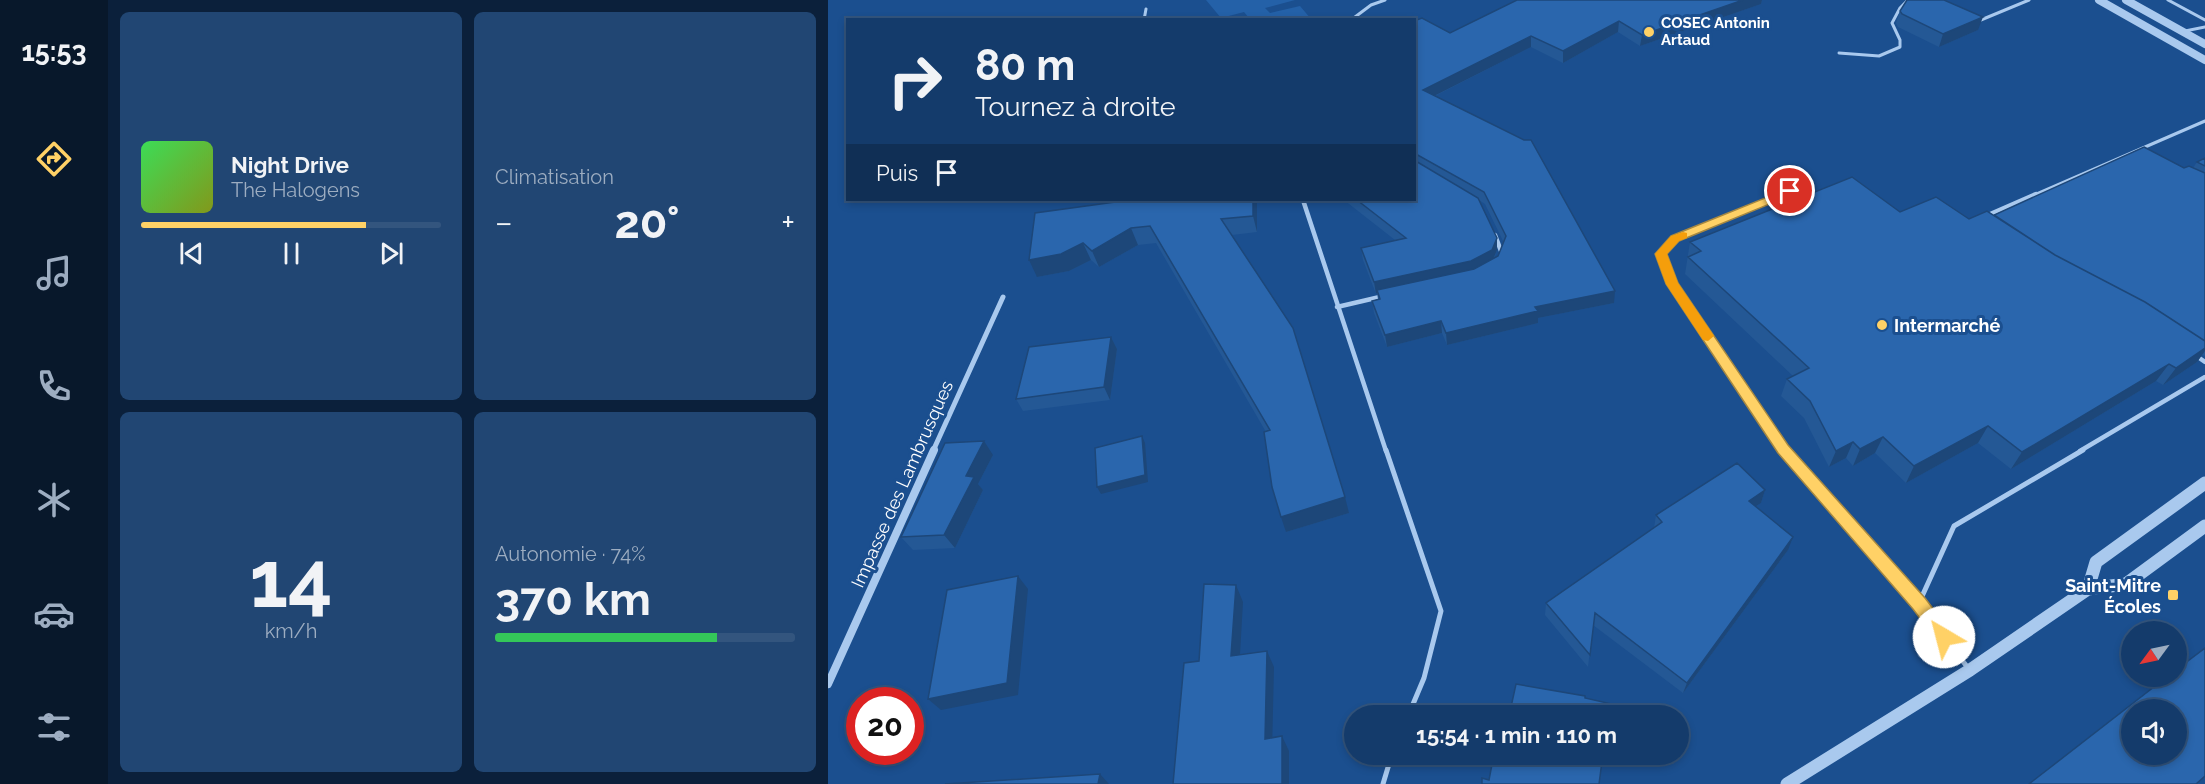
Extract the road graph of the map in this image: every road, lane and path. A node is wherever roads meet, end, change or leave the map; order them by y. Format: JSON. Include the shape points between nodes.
{"nodes":[{"id":1,"x":1385,"y":0,"type":"edge"},
{"id":2,"x":1908,"y":0,"type":"edge"},
{"id":3,"x":2029,"y":0,"type":"edge"},
{"id":4,"x":2100,"y":0,"type":"edge"},
{"id":5,"x":2126,"y":0,"type":"edge"},
{"id":6,"x":2168,"y":0,"type":"edge"},
{"id":7,"x":1146,"y":9,"type":"dead end"},
{"id":8,"x":1144,"y":18,"type":"edge"},
{"id":9,"x":1354,"y":18,"type":"edge"},
{"id":10,"x":2205,"y":20,"type":"edge"},
{"id":11,"x":1975,"y":22,"type":"edge"},
{"id":12,"x":2205,"y":27,"type":"edge"},
{"id":13,"x":2182,"y":32,"type":"junction"},
{"id":14,"x":2205,"y":44,"type":"edge"},
{"id":15,"x":1839,"y":53,"type":"dead end"},
{"id":16,"x":2205,"y":60,"type":"edge"},
{"id":17,"x":2205,"y":121,"type":"edge"},
{"id":18,"x":2144,"y":147,"type":"junction"},
{"id":19,"x":2154,"y":153,"type":"edge"},
{"id":20,"x":1790,"y":191,"type":"dead end"},
{"id":21,"x":1304,"y":201,"type":"edge"},
{"id":22,"x":1987,"y":216,"type":"edge"},
{"id":23,"x":1492,"y":228,"type":"edge"},
{"id":24,"x":1499,"y":257,"type":"edge"},
{"id":25,"x":1393,"y":294,"type":"edge"},
{"id":26,"x":1003,"y":297,"type":"dead end"},
{"id":27,"x":1337,"y":306,"type":"junction"},
{"id":28,"x":2185,"y":348,"type":"edge"},
{"id":29,"x":2205,"y":362,"type":"edge"},
{"id":30,"x":2205,"y":377,"type":"edge"},
{"id":31,"x":2205,"y":483,"type":"edge"},
{"id":32,"x":2205,"y":526,"type":"edge"},
{"id":33,"x":2088,"y":589,"type":"junction"},
{"id":34,"x":1919,"y":603,"type":"junction"},
{"id":35,"x":1970,"y":670,"type":"junction"},
{"id":36,"x":828,"y":684,"type":"edge"},
{"id":37,"x":1413,"y":705,"type":"edge"},
{"id":38,"x":1389,"y":765,"type":"edge"},
{"id":39,"x":1383,"y":784,"type":"edge"},
{"id":40,"x":1786,"y":784,"type":"edge"}],
"edges":[{"from":1,"to":9,"type":"lane"},
{"from":2,"to":15,"type":"lane","via":[[1893,23],[1900,47],[1879,56]]},
{"from":3,"to":11,"type":"lane"},
{"from":4,"to":16,"type":"street"},
{"from":5,"to":13,"type":"street"},
{"from":6,"to":10,"type":"lane"},
{"from":7,"to":8,"type":"lane"},
{"from":12,"to":13,"type":"lane"},
{"from":13,"to":14,"type":"street"},
{"from":17,"to":18,"type":"lane"},
{"from":18,"to":19,"type":"lane"},
{"from":18,"to":22,"type":"lane"},
{"from":20,"to":34,"type":"lane","via":[[1675,239],[1661,254],[1672,284],[1783,449]]},
{"from":21,"to":27,"type":"lane"},
{"from":23,"to":24,"type":"lane","via":[[1502,249]]},
{"from":25,"to":27,"type":"lane"},
{"from":26,"to":36,"type":"street","name":"Impasse des Lambrusques"},
{"from":27,"to":37,"type":"lane","via":[[1441,611],[1424,678]]},
{"from":28,"to":29,"type":"lane"},
{"from":30,"to":34,"type":"lane","via":[[1954,526]]},
{"from":31,"to":33,"type":"street","via":[[2096,562]]},
{"from":32,"to":33,"type":"street","via":[[2126,584]]},
{"from":33,"to":35,"type":"street"},
{"from":34,"to":35,"type":"lane"},
{"from":35,"to":40,"type":"street"},
{"from":38,"to":39,"type":"lane"}]}
